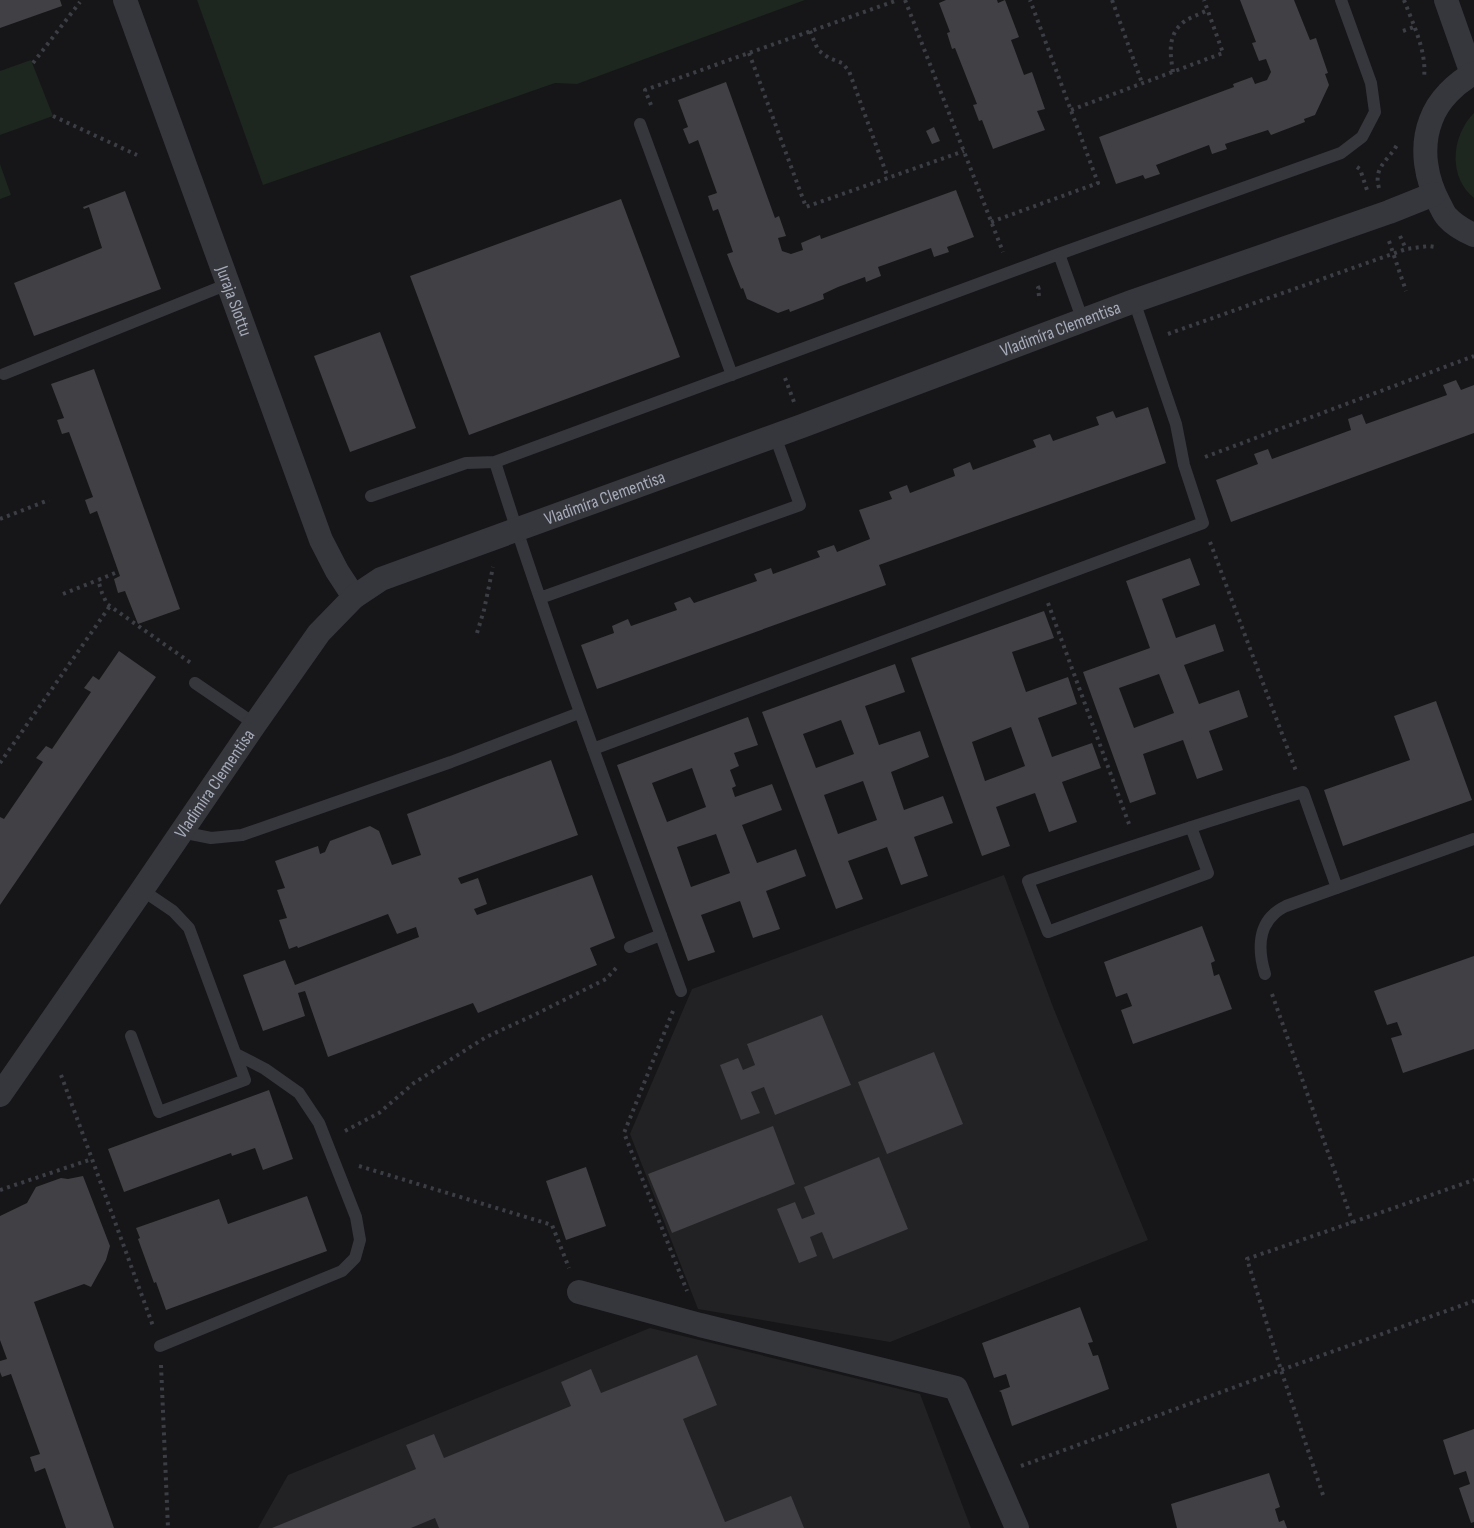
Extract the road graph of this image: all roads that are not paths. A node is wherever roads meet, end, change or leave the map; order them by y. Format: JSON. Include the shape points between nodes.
{"nodes":[{"id":1,"x":125,"y":0,"type":"edge"},
{"id":2,"x":1341,"y":0,"type":"edge"},
{"id":3,"x":1446,"y":0,"type":"edge"},
{"id":4,"x":1473,"y":74,"type":"edge"},
{"id":5,"x":640,"y":124,"type":"dead end"},
{"id":6,"x":1434,"y":194,"type":"junction"},
{"id":7,"x":1474,"y":235,"type":"edge"},
{"id":8,"x":1059,"y":254,"type":"junction"},
{"id":9,"x":228,"y":284,"type":"junction"},
{"id":10,"x":1134,"y":301,"type":"junction"},
{"id":11,"x":1083,"y":321,"type":"junction"},
{"id":12,"x":4,"y":374,"type":"dead end"},
{"id":13,"x":732,"y":375,"type":"junction"},
{"id":14,"x":775,"y":436,"type":"junction"},
{"id":15,"x":495,"y":462,"type":"junction"},
{"id":16,"x":371,"y":496,"type":"dead end"},
{"id":17,"x":516,"y":529,"type":"junction"},
{"id":18,"x":354,"y":597,"type":"junction"},
{"id":19,"x":540,"y":598,"type":"junction"},
{"id":20,"x":195,"y":683,"type":"dead end"},
{"id":21,"x":579,"y":713,"type":"junction"},
{"id":22,"x":255,"y":724,"type":"junction"},
{"id":23,"x":593,"y":749,"type":"junction"},
{"id":24,"x":1191,"y":827,"type":"junction"},
{"id":25,"x":181,"y":832,"type":"junction"},
{"id":26,"x":1474,"y":839,"type":"edge"},
{"id":27,"x":1337,"y":888,"type":"junction"},
{"id":28,"x":142,"y":890,"type":"junction"},
{"id":29,"x":660,"y":935,"type":"junction"},
{"id":30,"x":630,"y":947,"type":"road end"},
{"id":31,"x":1265,"y":974,"type":"road end"},
{"id":32,"x":681,"y":991,"type":"road end"},
{"id":33,"x":131,"y":1036,"type":"dead end"},
{"id":34,"x":236,"y":1053,"type":"junction"},
{"id":35,"x":0,"y":1095,"type":"edge"},
{"id":36,"x":579,"y":1292,"type":"road end"},
{"id":37,"x":160,"y":1346,"type":"road end"},
{"id":38,"x":1013,"y":1520,"type":"edge"}],
"edges":[{"from":1,"to":9,"type":"street","name":"Juraja Slottu"},
{"from":2,"to":8,"type":"lane","via":[[1371,83],[1375,112],[1362,137],[1341,153]]},
{"from":3,"to":4,"type":"street"},
{"from":4,"to":6,"type":"street","via":[[1442,100],[1431,120],[1425,146]]},
{"from":5,"to":13,"type":"lane"},
{"from":6,"to":7,"type":"street","via":[[1447,217]]},
{"from":6,"to":10,"type":"street","name":"Vladimíra Clementisa"},
{"from":8,"to":11,"type":"lane"},
{"from":8,"to":13,"type":"lane"},
{"from":9,"to":12,"type":"lane"},
{"from":9,"to":18,"type":"street","name":"Juraja Slottu","via":[[321,540]]},
{"from":10,"to":11,"type":"street","name":"Vladimíra Clementisa"},
{"from":10,"to":23,"type":"lane","via":[[1176,424],[1184,465],[1203,523]]},
{"from":11,"to":14,"type":"street","name":"Vladimíra Clementisa"},
{"from":13,"to":15,"type":"lane"},
{"from":14,"to":17,"type":"street","name":"Vladimíra Clementisa"},
{"from":14,"to":19,"type":"lane","via":[[800,505]]},
{"from":15,"to":16,"type":"lane","via":[[466,463]]},
{"from":15,"to":17,"type":"lane"},
{"from":17,"to":18,"type":"street","name":"Vladimíra Clementisa","via":[[381,579]]},
{"from":17,"to":19,"type":"lane"},
{"from":18,"to":22,"type":"street","name":"Vladimíra Clementisa","via":[[319,633]]},
{"from":19,"to":21,"type":"lane"},
{"from":20,"to":22,"type":"lane"},
{"from":21,"to":23,"type":"lane"},
{"from":21,"to":25,"type":"lane","via":[[243,835],[211,838]]},
{"from":22,"to":25,"type":"street","name":"Vladimíra Clementisa"},
{"from":23,"to":29,"type":"lane"},
{"from":24,"to":24,"type":"lane","via":[[1029,881],[1048,932],[1208,873]]},
{"from":24,"to":27,"type":"lane","via":[[1303,792]]},
{"from":25,"to":28,"type":"street","name":"Vladimíra Clementisa"},
{"from":26,"to":27,"type":"lane"},
{"from":27,"to":31,"type":"lane","via":[[1273,914],[1260,945]]},
{"from":28,"to":34,"type":"lane","via":[[173,911],[189,928]]},
{"from":28,"to":35,"type":"street","name":"Vladimíra Clementisa"},
{"from":29,"to":30,"type":"lane"},
{"from":29,"to":32,"type":"lane"},
{"from":33,"to":34,"type":"lane","via":[[159,1112],[245,1080]]},
{"from":34,"to":37,"type":"lane","via":[[299,1094],[319,1123],[356,1217],[360,1240],[355,1258],[342,1271]]},
{"from":36,"to":38,"type":"street","via":[[956,1388]]}]}
